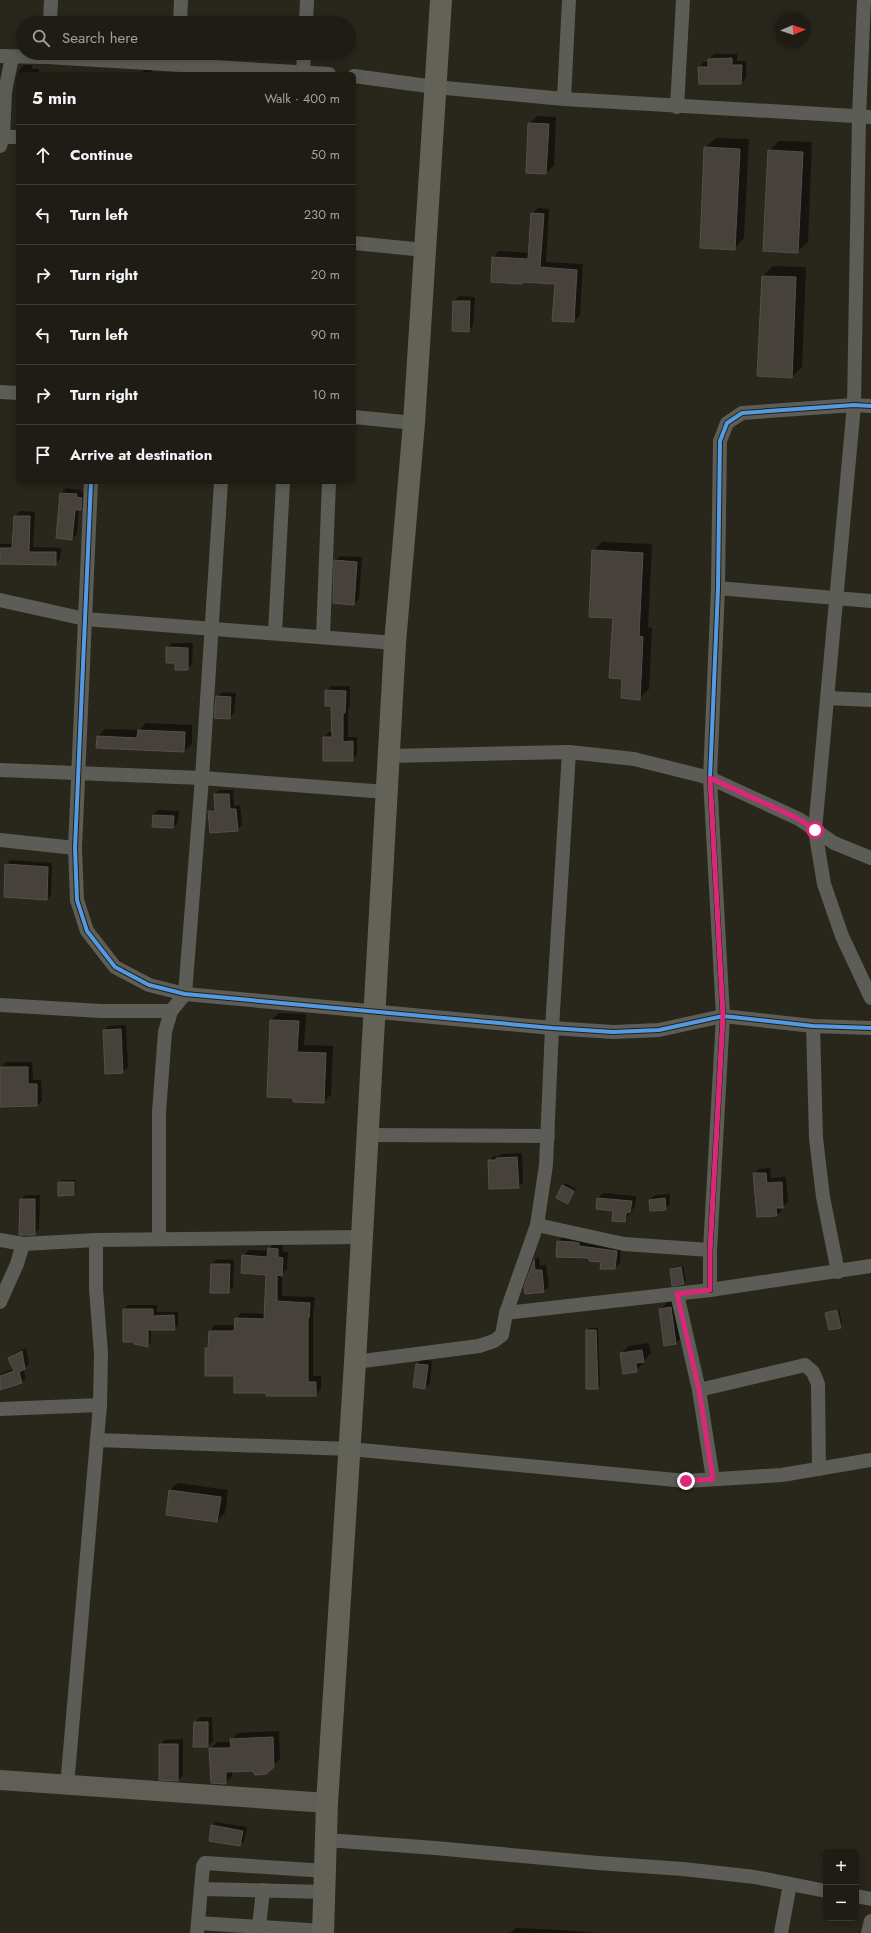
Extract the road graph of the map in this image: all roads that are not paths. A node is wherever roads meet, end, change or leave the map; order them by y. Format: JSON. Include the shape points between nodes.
{"nodes":[{"id":1,"x":51,"y":0,"type":"edge"},
{"id":2,"x":181,"y":0,"type":"edge"},
{"id":3,"x":307,"y":0,"type":"edge"},
{"id":4,"x":441,"y":0,"type":"edge"},
{"id":5,"x":569,"y":0,"type":"edge"},
{"id":6,"x":683,"y":0,"type":"edge"},
{"id":7,"x":864,"y":0,"type":"edge"},
{"id":8,"x":50,"y":16,"type":"edge"},
{"id":9,"x":180,"y":16,"type":"edge"},
{"id":10,"x":306,"y":16,"type":"edge"},
{"id":11,"x":6,"y":57,"type":"edge"},
{"id":12,"x":16,"y":57,"type":"edge"},
{"id":13,"x":71,"y":60,"type":"edge"},
{"id":14,"x":170,"y":60,"type":"edge"},
{"id":15,"x":183,"y":60,"type":"edge"},
{"id":16,"x":304,"y":60,"type":"edge"},
{"id":17,"x":109,"y":68,"type":"edge"},
{"id":18,"x":248,"y":72,"type":"edge"},
{"id":19,"x":303,"y":72,"type":"edge"},
{"id":20,"x":356,"y":76,"type":"edge"},
{"id":21,"x":435,"y":87,"type":"junction"},
{"id":22,"x":564,"y":99,"type":"junction"},
{"id":23,"x":677,"y":107,"type":"junction"},
{"id":24,"x":865,"y":116,"type":"edge"},
{"id":25,"x":16,"y":138,"type":"edge"},
{"id":26,"x":2,"y":142,"type":"edge"},
{"id":27,"x":356,"y":243,"type":"edge"},
{"id":28,"x":424,"y":250,"type":"junction"},
{"id":29,"x":0,"y":392,"type":"edge"},
{"id":30,"x":16,"y":393,"type":"edge"},
{"id":31,"x":854,"y":405,"type":"junction"},
{"id":32,"x":871,"y":406,"type":"edge"},
{"id":33,"x":356,"y":417,"type":"edge"},
{"id":34,"x":414,"y":423,"type":"junction"},
{"id":35,"x":91,"y":484,"type":"edge"},
{"id":36,"x":221,"y":484,"type":"edge"},
{"id":37,"x":283,"y":484,"type":"edge"},
{"id":38,"x":329,"y":484,"type":"edge"},
{"id":39,"x":718,"y":588,"type":"junction"},
{"id":40,"x":835,"y":598,"type":"junction"},
{"id":41,"x":0,"y":600,"type":"edge"},
{"id":42,"x":871,"y":601,"type":"edge"},
{"id":43,"x":85,"y":619,"type":"junction"},
{"id":44,"x":210,"y":628,"type":"junction"},
{"id":45,"x":275,"y":633,"type":"junction"},
{"id":46,"x":322,"y":636,"type":"junction"},
{"id":47,"x":395,"y":643,"type":"junction"},
{"id":48,"x":827,"y":698,"type":"junction"},
{"id":49,"x":871,"y":700,"type":"edge"},
{"id":50,"x":569,"y":752,"type":"junction"},
{"id":51,"x":388,"y":756,"type":"junction"},
{"id":52,"x":0,"y":770,"type":"edge"},
{"id":53,"x":79,"y":773,"type":"junction"},
{"id":54,"x":202,"y":778,"type":"junction"},
{"id":55,"x":710,"y":778,"type":"junction"},
{"id":56,"x":386,"y":792,"type":"junction"},
{"id":57,"x":815,"y":830,"type":"junction"},
{"id":58,"x":0,"y":840,"type":"edge"},
{"id":59,"x":75,"y":848,"type":"junction"},
{"id":60,"x":871,"y":858,"type":"edge"},
{"id":61,"x":185,"y":994,"type":"junction"},
{"id":62,"x":871,"y":998,"type":"edge"},
{"id":63,"x":0,"y":1006,"type":"edge"},
{"id":64,"x":171,"y":1011,"type":"junction"},
{"id":65,"x":374,"y":1012,"type":"junction"},
{"id":66,"x":723,"y":1016,"type":"junction"},
{"id":67,"x":814,"y":1026,"type":"junction"},
{"id":68,"x":552,"y":1028,"type":"junction"},
{"id":69,"x":871,"y":1028,"type":"edge"},
{"id":70,"x":366,"y":1135,"type":"junction"},
{"id":71,"x":548,"y":1136,"type":"junction"},
{"id":72,"x":537,"y":1225,"type":"junction"},
{"id":73,"x":361,"y":1237,"type":"junction"},
{"id":74,"x":159,"y":1238,"type":"junction"},
{"id":75,"x":0,"y":1240,"type":"edge"},
{"id":76,"x":96,"y":1240,"type":"junction"},
{"id":77,"x":22,"y":1244,"type":"junction"},
{"id":78,"x":710,"y":1250,"type":"junction"},
{"id":79,"x":871,"y":1266,"type":"edge"},
{"id":80,"x":838,"y":1272,"type":"junction"},
{"id":81,"x":710,"y":1290,"type":"junction"},
{"id":82,"x":677,"y":1294,"type":"junction"},
{"id":83,"x":0,"y":1302,"type":"edge"},
{"id":84,"x":506,"y":1313,"type":"junction"},
{"id":85,"x":355,"y":1362,"type":"junction"},
{"id":86,"x":699,"y":1390,"type":"junction"},
{"id":87,"x":100,"y":1404,"type":"junction"},
{"id":88,"x":0,"y":1409,"type":"edge"},
{"id":89,"x":97,"y":1440,"type":"junction"},
{"id":90,"x":350,"y":1450,"type":"junction"},
{"id":91,"x":871,"y":1460,"type":"edge"},
{"id":92,"x":819,"y":1469,"type":"junction"},
{"id":93,"x":713,"y":1479,"type":"junction"},
{"id":94,"x":0,"y":1780,"type":"edge"},
{"id":95,"x":66,"y":1786,"type":"junction"},
{"id":96,"x":327,"y":1804,"type":"junction"},
{"id":97,"x":327,"y":1840,"type":"junction"},
{"id":98,"x":325,"y":1881,"type":"junction"},
{"id":99,"x":790,"y":1884,"type":"junction"},
{"id":100,"x":201,"y":1889,"type":"junction"},
{"id":101,"x":263,"y":1890,"type":"junction"},
{"id":102,"x":823,"y":1890,"type":"edge"},
{"id":103,"x":859,"y":1897,"type":"edge"},
{"id":104,"x":871,"y":1899,"type":"edge"},
{"id":105,"x":871,"y":1921,"type":"edge"},
{"id":106,"x":259,"y":1927,"type":"junction"},
{"id":107,"x":197,"y":1928,"type":"edge"},
{"id":108,"x":323,"y":1932,"type":"edge"},
{"id":109,"x":781,"y":1933,"type":"edge"},
{"id":110,"x":868,"y":1933,"type":"edge"}],
"edges":[{"from":1,"to":8,"type":"street"},
{"from":2,"to":9,"type":"street"},
{"from":3,"to":10,"type":"street"},
{"from":4,"to":21,"type":"highway"},
{"from":5,"to":22,"type":"street"},
{"from":6,"to":23,"type":"street"},
{"from":7,"to":24,"type":"street"},
{"from":11,"to":12,"type":"street"},
{"from":11,"to":26,"type":"street"},
{"from":13,"to":17,"type":"street"},
{"from":14,"to":17,"type":"street"},
{"from":15,"to":18,"type":"street"},
{"from":16,"to":19,"type":"street"},
{"from":20,"to":21,"type":"street"},
{"from":21,"to":22,"type":"street"},
{"from":21,"to":28,"type":"highway"},
{"from":22,"to":23,"type":"street"},
{"from":23,"to":24,"type":"street"},
{"from":24,"to":31,"type":"street"},
{"from":25,"to":26,"type":"street"},
{"from":27,"to":28,"type":"street"},
{"from":28,"to":34,"type":"highway"},
{"from":29,"to":30,"type":"street"},
{"from":31,"to":32,"type":"street"},
{"from":31,"to":39,"type":"street","via":[[742,413],[727,424],[720,441]]},
{"from":31,"to":40,"type":"street"},
{"from":33,"to":34,"type":"street"},
{"from":34,"to":47,"type":"highway"},
{"from":35,"to":43,"type":"street"},
{"from":36,"to":44,"type":"street"},
{"from":37,"to":45,"type":"street"},
{"from":38,"to":46,"type":"street"},
{"from":39,"to":40,"type":"street"},
{"from":39,"to":55,"type":"street"},
{"from":40,"to":42,"type":"street"},
{"from":40,"to":48,"type":"street"},
{"from":41,"to":43,"type":"street"},
{"from":43,"to":44,"type":"street"},
{"from":43,"to":53,"type":"street"},
{"from":44,"to":45,"type":"street"},
{"from":44,"to":54,"type":"street"},
{"from":45,"to":46,"type":"street"},
{"from":46,"to":47,"type":"street"},
{"from":47,"to":51,"type":"highway"},
{"from":48,"to":49,"type":"street"},
{"from":48,"to":57,"type":"street"},
{"from":50,"to":51,"type":"street"},
{"from":50,"to":55,"type":"street","via":[[634,759]]},
{"from":50,"to":68,"type":"street"},
{"from":51,"to":56,"type":"highway"},
{"from":52,"to":53,"type":"street"},
{"from":53,"to":54,"type":"street"},
{"from":53,"to":59,"type":"street"},
{"from":54,"to":56,"type":"street"},
{"from":54,"to":61,"type":"street"},
{"from":55,"to":57,"type":"street","via":[[799,819]]},
{"from":55,"to":66,"type":"street"},
{"from":56,"to":65,"type":"highway"},
{"from":57,"to":60,"type":"street","via":[[834,843]]},
{"from":57,"to":62,"type":"street","via":[[824,884],[842,936]]},
{"from":58,"to":59,"type":"street"},
{"from":59,"to":61,"type":"street","via":[[77,900],[87,931],[116,967],[149,985]]},
{"from":61,"to":64,"type":"street"},
{"from":61,"to":65,"type":"street"},
{"from":63,"to":64,"type":"street","via":[[101,1011]]},
{"from":64,"to":74,"type":"street","via":[[165,1032],[159,1112]]},
{"from":65,"to":68,"type":"street"},
{"from":65,"to":70,"type":"highway"},
{"from":66,"to":67,"type":"street"},
{"from":66,"to":68,"type":"street","via":[[659,1030],[613,1032]]},
{"from":66,"to":78,"type":"street"},
{"from":67,"to":69,"type":"street"},
{"from":67,"to":80,"type":"street","via":[[816,1138],[823,1196]]},
{"from":68,"to":71,"type":"street"},
{"from":70,"to":71,"type":"street"},
{"from":70,"to":73,"type":"highway"},
{"from":71,"to":72,"type":"street"},
{"from":72,"to":78,"type":"street","via":[[624,1244]]},
{"from":72,"to":84,"type":"street"},
{"from":73,"to":74,"type":"street"},
{"from":73,"to":85,"type":"highway"},
{"from":74,"to":76,"type":"street"},
{"from":75,"to":77,"type":"street"},
{"from":76,"to":77,"type":"street"},
{"from":76,"to":87,"type":"street","via":[[96,1289],[101,1353]]},
{"from":77,"to":83,"type":"street","via":[[17,1264]]},
{"from":78,"to":81,"type":"street"},
{"from":79,"to":80,"type":"street"},
{"from":80,"to":81,"type":"street"},
{"from":81,"to":82,"type":"street"},
{"from":82,"to":84,"type":"street"},
{"from":82,"to":86,"type":"street"},
{"from":84,"to":85,"type":"street","via":[[502,1335],[494,1341],[478,1346]]},
{"from":85,"to":90,"type":"highway"},
{"from":86,"to":92,"type":"street","via":[[805,1365],[813,1372],[818,1384]]},
{"from":86,"to":93,"type":"street"},
{"from":87,"to":88,"type":"street"},
{"from":87,"to":89,"type":"street"},
{"from":89,"to":90,"type":"street"},
{"from":89,"to":95,"type":"street"},
{"from":90,"to":93,"type":"street","via":[[678,1480]]},
{"from":90,"to":96,"type":"highway"},
{"from":91,"to":92,"type":"street"},
{"from":92,"to":93,"type":"street","via":[[782,1475]]},
{"from":94,"to":95,"type":"street"},
{"from":95,"to":96,"type":"street"},
{"from":96,"to":97,"type":"highway"},
{"from":97,"to":98,"type":"highway"},
{"from":97,"to":99,"type":"street","via":[[683,1869],[755,1877]]},
{"from":98,"to":100,"type":"street","via":[[205,1863]]},
{"from":98,"to":101,"type":"street"},
{"from":98,"to":108,"type":"highway"},
{"from":99,"to":102,"type":"street"},
{"from":99,"to":109,"type":"street"},
{"from":100,"to":101,"type":"street"},
{"from":100,"to":107,"type":"street"},
{"from":101,"to":106,"type":"street"},
{"from":103,"to":104,"type":"street"},
{"from":105,"to":110,"type":"street"},
{"from":106,"to":107,"type":"street"},
{"from":106,"to":108,"type":"street"}]}
